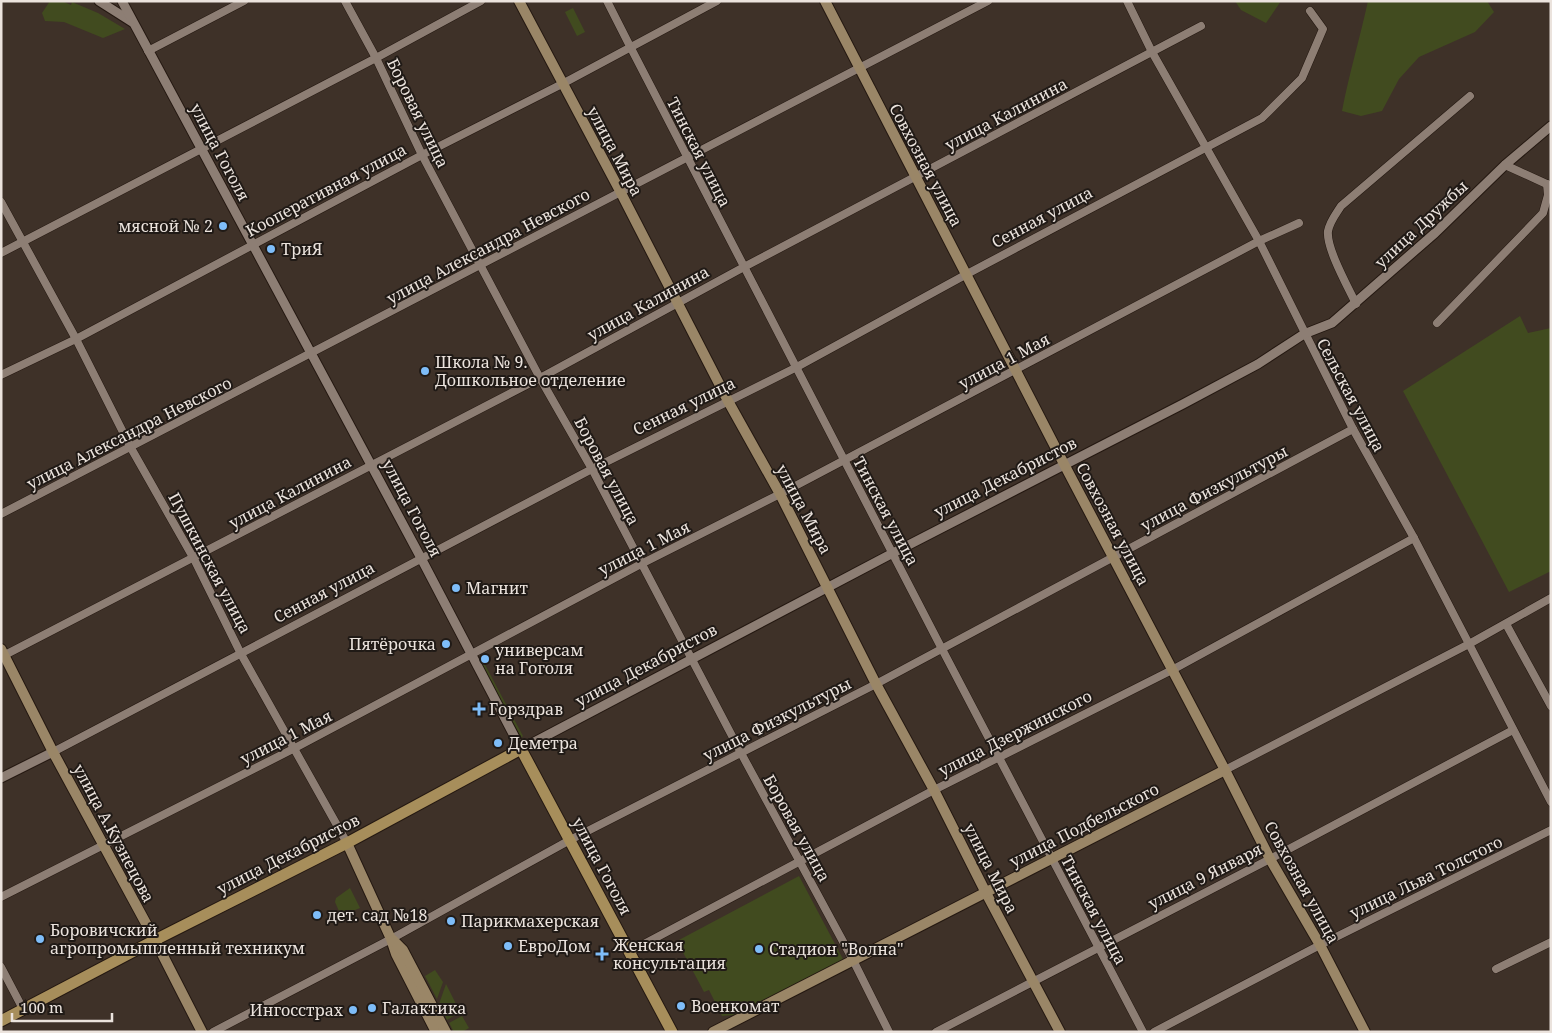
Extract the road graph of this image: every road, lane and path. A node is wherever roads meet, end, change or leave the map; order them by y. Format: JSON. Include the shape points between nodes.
{"nodes":[{"id":1,"x":99,"y":1,"type":"edge"},
{"id":2,"x":122,"y":1,"type":"edge"},
{"id":3,"x":244,"y":1,"type":"edge"},
{"id":4,"x":345,"y":1,"type":"edge"},
{"id":5,"x":482,"y":1,"type":"edge"},
{"id":6,"x":519,"y":1,"type":"edge"},
{"id":7,"x":608,"y":1,"type":"edge"},
{"id":8,"x":717,"y":1,"type":"edge"},
{"id":9,"x":825,"y":1,"type":"edge"},
{"id":10,"x":988,"y":1,"type":"edge"},
{"id":11,"x":1127,"y":1,"type":"edge"},
{"id":12,"x":1310,"y":11,"type":"dead end"},
{"id":13,"x":132,"y":22,"type":"junction"},
{"id":14,"x":1201,"y":26,"type":"dead end"},
{"id":15,"x":631,"y":48,"type":"junction"},
{"id":16,"x":148,"y":51,"type":"junction"},
{"id":17,"x":1152,"y":52,"type":"junction"},
{"id":18,"x":376,"y":58,"type":"junction"},
{"id":19,"x":859,"y":67,"type":"junction"},
{"id":20,"x":562,"y":84,"type":"junction"},
{"id":21,"x":1470,"y":96,"type":"dead end"},
{"id":22,"x":1551,"y":126,"type":"edge"},
{"id":23,"x":1206,"y":148,"type":"junction"},
{"id":24,"x":201,"y":149,"type":"junction"},
{"id":25,"x":422,"y":155,"type":"junction"},
{"id":26,"x":686,"y":157,"type":"junction"},
{"id":27,"x":1505,"y":165,"type":"junction"},
{"id":28,"x":915,"y":177,"type":"junction"},
{"id":29,"x":1549,"y":185,"type":"edge"},
{"id":30,"x":620,"y":192,"type":"junction"},
{"id":31,"x":1,"y":202,"type":"edge"},
{"id":32,"x":1299,"y":223,"type":"dead end"},
{"id":33,"x":1259,"y":241,"type":"junction"},
{"id":34,"x":24,"y":242,"type":"junction"},
{"id":35,"x":252,"y":244,"type":"junction"},
{"id":36,"x":1,"y":253,"type":"edge"},
{"id":37,"x":481,"y":265,"type":"junction"},
{"id":38,"x":744,"y":266,"type":"junction"},
{"id":39,"x":967,"y":274,"type":"junction"},
{"id":40,"x":677,"y":304,"type":"junction"},
{"id":41,"x":1356,"y":304,"type":"junction"},
{"id":42,"x":1437,"y":323,"type":"dead end"},
{"id":43,"x":1304,"y":334,"type":"junction"},
{"id":44,"x":76,"y":339,"type":"junction"},
{"id":45,"x":311,"y":355,"type":"junction"},
{"id":46,"x":795,"y":368,"type":"junction"},
{"id":47,"x":1016,"y":370,"type":"junction"},
{"id":48,"x":1,"y":375,"type":"edge"},
{"id":49,"x":540,"y":378,"type":"junction"},
{"id":50,"x":728,"y":401,"type":"junction"},
{"id":51,"x":1353,"y":430,"type":"junction"},
{"id":52,"x":131,"y":448,"type":"junction"},
{"id":53,"x":843,"y":461,"type":"junction"},
{"id":54,"x":1064,"y":464,"type":"junction"},
{"id":55,"x":370,"y":465,"type":"junction"},
{"id":56,"x":592,"y":469,"type":"junction"},
{"id":57,"x":780,"y":494,"type":"junction"},
{"id":58,"x":1,"y":514,"type":"edge"},
{"id":59,"x":1414,"y":538,"type":"junction"},
{"id":60,"x":893,"y":553,"type":"junction"},
{"id":61,"x":1113,"y":557,"type":"junction"},
{"id":62,"x":421,"y":558,"type":"junction"},
{"id":63,"x":194,"y":559,"type":"junction"},
{"id":64,"x":641,"y":564,"type":"junction"},
{"id":65,"x":828,"y":588,"type":"junction"},
{"id":66,"x":1551,"y":598,"type":"edge"},
{"id":67,"x":1506,"y":624,"type":"junction"},
{"id":68,"x":1469,"y":644,"type":"junction"},
{"id":69,"x":942,"y":649,"type":"junction"},
{"id":70,"x":2,"y":654,"type":"edge"},
{"id":71,"x":241,"y":654,"type":"junction"},
{"id":72,"x":471,"y":656,"type":"junction"},
{"id":73,"x":692,"y":659,"type":"junction"},
{"id":74,"x":1172,"y":670,"type":"junction"},
{"id":75,"x":876,"y":684,"type":"junction"},
{"id":76,"x":1551,"y":706,"type":"edge"},
{"id":77,"x":1513,"y":730,"type":"junction"},
{"id":78,"x":293,"y":749,"type":"junction"},
{"id":79,"x":521,"y":749,"type":"junction"},
{"id":80,"x":53,"y":752,"type":"junction"},
{"id":81,"x":741,"y":753,"type":"junction"},
{"id":82,"x":998,"y":756,"type":"junction"},
{"id":83,"x":1225,"y":770,"type":"junction"},
{"id":84,"x":1,"y":778,"type":"edge"},
{"id":85,"x":934,"y":790,"type":"junction"},
{"id":86,"x":1551,"y":802,"type":"edge"},
{"id":87,"x":1551,"y":830,"type":"edge"},
{"id":88,"x":570,"y":840,"type":"junction"},
{"id":89,"x":347,"y":843,"type":"junction"},
{"id":90,"x":103,"y":846,"type":"junction"},
{"id":91,"x":1052,"y":859,"type":"junction"},
{"id":92,"x":1270,"y":859,"type":"junction"},
{"id":93,"x":800,"y":861,"type":"junction"},
{"id":94,"x":985,"y":891,"type":"junction"},
{"id":95,"x":1,"y":897,"type":"edge"},
{"id":96,"x":392,"y":939,"type":"junction"},
{"id":97,"x":155,"y":940,"type":"junction"},
{"id":98,"x":1551,"y":942,"type":"edge"},
{"id":99,"x":1320,"y":945,"type":"junction"},
{"id":100,"x":1099,"y":946,"type":"junction"},
{"id":101,"x":629,"y":952,"type":"junction"},
{"id":102,"x":854,"y":960,"type":"junction"},
{"id":103,"x":1,"y":967,"type":"edge"},
{"id":104,"x":1496,"y":969,"type":"dead end"},
{"id":105,"x":1034,"y":981,"type":"junction"},
{"id":106,"x":23,"y":1009,"type":"junction"},
{"id":107,"x":1,"y":1021,"type":"edge"},
{"id":108,"x":202,"y":1032,"type":"edge"},
{"id":109,"x":213,"y":1032,"type":"edge"},
{"id":110,"x":436,"y":1032,"type":"edge"},
{"id":111,"x":446,"y":1032,"type":"edge"},
{"id":112,"x":672,"y":1032,"type":"edge"},
{"id":113,"x":713,"y":1032,"type":"edge"},
{"id":114,"x":890,"y":1032,"type":"edge"},
{"id":115,"x":936,"y":1032,"type":"edge"},
{"id":116,"x":1060,"y":1032,"type":"edge"},
{"id":117,"x":1143,"y":1032,"type":"edge"},
{"id":118,"x":1154,"y":1032,"type":"edge"},
{"id":119,"x":1365,"y":1032,"type":"edge"}],
"edges":[{"from":1,"to":13,"type":"street"},
{"from":2,"to":13,"type":"street","name":"улица Гоголя"},
{"from":3,"to":16,"type":"street"},
{"from":4,"to":18,"type":"street","name":"Боровая улица"},
{"from":5,"to":18,"type":"street"},
{"from":6,"to":20,"type":"main road","name":"улица Мира"},
{"from":7,"to":15,"type":"street","name":"Тинская улица"},
{"from":8,"to":15,"type":"street","name":"Кооперативная улица"},
{"from":9,"to":19,"type":"main road","name":"Совхозная улица"},
{"from":10,"to":19,"type":"street","name":"улица Александра Невского"},
{"from":11,"to":17,"type":"street","name":"Сельская улица"},
{"from":12,"to":23,"type":"street","name":"Сенная улица","via":[[1323,29],[1302,78],[1262,118]]},
{"from":13,"to":16,"type":"street","name":"улица Гоголя"},
{"from":14,"to":17,"type":"street","name":"улица Калинина"},
{"from":15,"to":20,"type":"street","name":"Кооперативная улица"},
{"from":15,"to":26,"type":"street","name":"Тинская улица"},
{"from":16,"to":24,"type":"street","name":"улица Гоголя"},
{"from":17,"to":23,"type":"street","name":"Сельская улица"},
{"from":17,"to":28,"type":"street","name":"улица Калинина"},
{"from":18,"to":24,"type":"street"},
{"from":18,"to":25,"type":"street","name":"Боровая улица"},
{"from":19,"to":26,"type":"street","name":"улица Александра Невского"},
{"from":19,"to":28,"type":"main road","name":"Совхозная улица"},
{"from":20,"to":25,"type":"street","name":"Кооперативная улица"},
{"from":20,"to":30,"type":"main road","name":"улица Мира"},
{"from":21,"to":41,"type":"street","via":[[1381,171],[1332,219],[1329,244]]},
{"from":22,"to":27,"type":"street","name":"улица Дружбы"},
{"from":23,"to":33,"type":"street","name":"Сельская улица"},
{"from":23,"to":39,"type":"street","name":"Сенная улица"},
{"from":24,"to":34,"type":"street"},
{"from":24,"to":35,"type":"street","name":"улица Гоголя"},
{"from":25,"to":35,"type":"street","name":"Кооперативная улица"},
{"from":25,"to":37,"type":"street","name":"Боровая улица"},
{"from":26,"to":30,"type":"street","name":"улица Александра Невского"},
{"from":26,"to":38,"type":"street","name":"Тинская улица"},
{"from":27,"to":29,"type":"street"},
{"from":27,"to":41,"type":"street","name":"улица Дружбы","via":[[1435,234]]},
{"from":28,"to":38,"type":"street","name":"улица Калинина"},
{"from":28,"to":39,"type":"main road","name":"Совхозная улица"},
{"from":29,"to":42,"type":"street","via":[[1543,213]]},
{"from":30,"to":37,"type":"street","name":"улица Александра Невского"},
{"from":30,"to":40,"type":"main road","name":"улица Мира"},
{"from":31,"to":34,"type":"street","name":"Пушкинская улица"},
{"from":32,"to":33,"type":"street","name":"улица 1 Мая"},
{"from":33,"to":43,"type":"street","name":"Сельская улица"},
{"from":33,"to":47,"type":"street","name":"улица 1 Мая"},
{"from":34,"to":36,"type":"street"},
{"from":34,"to":44,"type":"street","name":"Пушкинская улица"},
{"from":35,"to":44,"type":"street","name":"Кооперативная улица"},
{"from":35,"to":45,"type":"street","name":"улица Гоголя"},
{"from":37,"to":45,"type":"street","name":"улица Александра Невского"},
{"from":37,"to":49,"type":"street","name":"Боровая улица"},
{"from":38,"to":40,"type":"street","name":"улица Калинина"},
{"from":38,"to":46,"type":"street","name":"Тинская улица"},
{"from":39,"to":46,"type":"street","name":"Сенная улица"},
{"from":39,"to":47,"type":"main road","name":"Совхозная улица"},
{"from":40,"to":49,"type":"street","name":"улица Калинина"},
{"from":40,"to":50,"type":"main road","name":"улица Мира"},
{"from":41,"to":43,"type":"street","name":"улица Дружбы","via":[[1332,323]]},
{"from":43,"to":51,"type":"street","name":"Сельская улица"},
{"from":43,"to":54,"type":"street","name":"улица Декабристов","via":[[1241,373]]},
{"from":44,"to":48,"type":"street","name":"Кооперативная улица"},
{"from":44,"to":52,"type":"street","name":"Пушкинская улица"},
{"from":45,"to":52,"type":"street","name":"улица Александра Невского"},
{"from":45,"to":55,"type":"street","name":"улица Гоголя"},
{"from":46,"to":50,"type":"street","name":"Сенная улица"},
{"from":46,"to":53,"type":"street","name":"Тинская улица"},
{"from":47,"to":53,"type":"street","name":"улица 1 Мая"},
{"from":47,"to":54,"type":"main road","name":"Совхозная улица"},
{"from":49,"to":55,"type":"street","name":"улица Калинина"},
{"from":49,"to":56,"type":"street","name":"Боровая улица"},
{"from":50,"to":56,"type":"street","name":"Сенная улица"},
{"from":50,"to":57,"type":"main road","name":"улица Мира"},
{"from":51,"to":59,"type":"street","name":"Сельская улица"},
{"from":51,"to":61,"type":"street","name":"улица Физкультуры"},
{"from":52,"to":58,"type":"street","name":"улица Александра Невского"},
{"from":52,"to":63,"type":"street","name":"Пушкинская улица"},
{"from":53,"to":57,"type":"street","name":"улица 1 Мая"},
{"from":53,"to":60,"type":"street","name":"Тинская улица"},
{"from":54,"to":60,"type":"street","name":"улица Декабристов"},
{"from":54,"to":61,"type":"main road","name":"Совхозная улица"},
{"from":55,"to":62,"type":"street","name":"улица Гоголя"},
{"from":55,"to":63,"type":"street","name":"улица Калинина"},
{"from":56,"to":62,"type":"street","name":"Сенная улица"},
{"from":56,"to":64,"type":"street","name":"Боровая улица"},
{"from":57,"to":64,"type":"street","name":"улица 1 Мая"},
{"from":57,"to":65,"type":"main road","name":"улица Мира"},
{"from":59,"to":68,"type":"street","name":"Сельская улица"},
{"from":59,"to":74,"type":"street","name":"улица Дзержинского"},
{"from":60,"to":65,"type":"street","name":"улица Декабристов"},
{"from":60,"to":69,"type":"street","name":"Тинская улица"},
{"from":61,"to":69,"type":"street","name":"улица Физкультуры"},
{"from":61,"to":74,"type":"main road","name":"Совхозная улица"},
{"from":62,"to":71,"type":"street","name":"Сенная улица"},
{"from":62,"to":72,"type":"street","name":"улица Гоголя"},
{"from":63,"to":70,"type":"street","name":"улица Калинина"},
{"from":63,"to":71,"type":"street","name":"Пушкинская улица"},
{"from":64,"to":72,"type":"street","name":"улица 1 Мая"},
{"from":64,"to":73,"type":"street","name":"Боровая улица"},
{"from":65,"to":73,"type":"street","name":"улица Декабристов"},
{"from":65,"to":75,"type":"main road","name":"улица Мира"},
{"from":66,"to":67,"type":"street","name":"улица Подбельского"},
{"from":67,"to":68,"type":"street","name":"улица Подбельского"},
{"from":67,"to":76,"type":"street"},
{"from":68,"to":77,"type":"street","name":"Сельская улица"},
{"from":68,"to":83,"type":"street","name":"улица Подбельского"},
{"from":69,"to":75,"type":"street","name":"улица Физкультуры"},
{"from":69,"to":82,"type":"street","name":"Тинская улица"},
{"from":70,"to":80,"type":"main road","name":"улица А.Кузнецова"},
{"from":71,"to":78,"type":"street","name":"Пушкинская улица"},
{"from":71,"to":80,"type":"street","name":"Сенная улица"},
{"from":72,"to":78,"type":"street","name":"улица 1 Мая"},
{"from":72,"to":79,"type":"street","name":"улица Гоголя"},
{"from":73,"to":79,"type":"street","name":"улица Декабристов"},
{"from":73,"to":81,"type":"street","name":"Боровая улица"},
{"from":74,"to":82,"type":"street","name":"улица Дзержинского"},
{"from":74,"to":83,"type":"main road","name":"Совхозная улица"},
{"from":75,"to":81,"type":"street","name":"улица Физкультуры"},
{"from":75,"to":85,"type":"main road","name":"улица Мира"},
{"from":77,"to":86,"type":"street","name":"Сельская улица"},
{"from":77,"to":92,"type":"street","name":"улица 9 Января"},
{"from":78,"to":89,"type":"street","name":"Пушкинская улица"},
{"from":78,"to":90,"type":"street","name":"улица 1 Мая"},
{"from":79,"to":88,"type":"main road","name":"улица Гоголя"},
{"from":79,"to":89,"type":"main road","name":"улица Декабристов"},
{"from":80,"to":84,"type":"street","name":"Сенная улица"},
{"from":80,"to":90,"type":"main road","name":"улица А.Кузнецова"},
{"from":81,"to":88,"type":"street","name":"улица Физкультуры"},
{"from":81,"to":93,"type":"street","name":"Боровая улица"},
{"from":82,"to":85,"type":"street","name":"улица Дзержинского"},
{"from":82,"to":91,"type":"street","name":"Тинская улица"},
{"from":83,"to":91,"type":"main road","name":"улица Подбельского"},
{"from":83,"to":92,"type":"main road","name":"Совхозная улица"},
{"from":85,"to":93,"type":"street","name":"улица Дзержинского"},
{"from":85,"to":94,"type":"main road","name":"улица Мира"},
{"from":87,"to":99,"type":"street","name":"улица Льва Толстого"},
{"from":88,"to":96,"type":"street","name":"улица Физкультуры"},
{"from":88,"to":101,"type":"main road","name":"улица Гоголя"},
{"from":89,"to":96,"type":"main road","name":"Пушкинская улица"},
{"from":89,"to":97,"type":"main road","name":"улица Декабристов"},
{"from":90,"to":95,"type":"street","name":"улица 1 Мая"},
{"from":90,"to":97,"type":"main road","name":"улица А.Кузнецова"},
{"from":91,"to":94,"type":"main road","name":"улица Подбельского"},
{"from":91,"to":100,"type":"street","name":"Тинская улица"},
{"from":92,"to":99,"type":"main road","name":"Совхозная улица"},
{"from":92,"to":100,"type":"street","name":"улица 9 Января"},
{"from":93,"to":101,"type":"street","name":"улица Дзержинского"},
{"from":93,"to":102,"type":"street","name":"Боровая улица"},
{"from":94,"to":102,"type":"main road","name":"улица Подбельского"},
{"from":94,"to":105,"type":"main road","name":"улица Мира"},
{"from":96,"to":109,"type":"street","name":"улица Физкультуры"},
{"from":96,"to":110,"type":"main road","name":"Пушкинская улица","via":[[396,954]]},
{"from":96,"to":111,"type":"main road","name":"Пушкинская улица","via":[[403,950]]},
{"from":97,"to":106,"type":"main road","name":"улица Декабристов"},
{"from":97,"to":108,"type":"main road","name":"улица А.Кузнецова"},
{"from":98,"to":104,"type":"street"},
{"from":99,"to":118,"type":"street","name":"улица Льва Толстого"},
{"from":99,"to":119,"type":"main road","name":"Совхозная улица"},
{"from":100,"to":105,"type":"street","name":"улица 9 Января"},
{"from":100,"to":117,"type":"street","name":"Тинская улица"},
{"from":101,"to":112,"type":"main road","name":"улица Гоголя"},
{"from":102,"to":113,"type":"main road","name":"улица Подбельского"},
{"from":102,"to":114,"type":"street","name":"Боровая улица"},
{"from":103,"to":106,"type":"street"},
{"from":105,"to":115,"type":"street","name":"улица 9 Января"},
{"from":105,"to":116,"type":"main road","name":"улица Мира"},
{"from":106,"to":107,"type":"main road","name":"улица Декабристов"}]}
